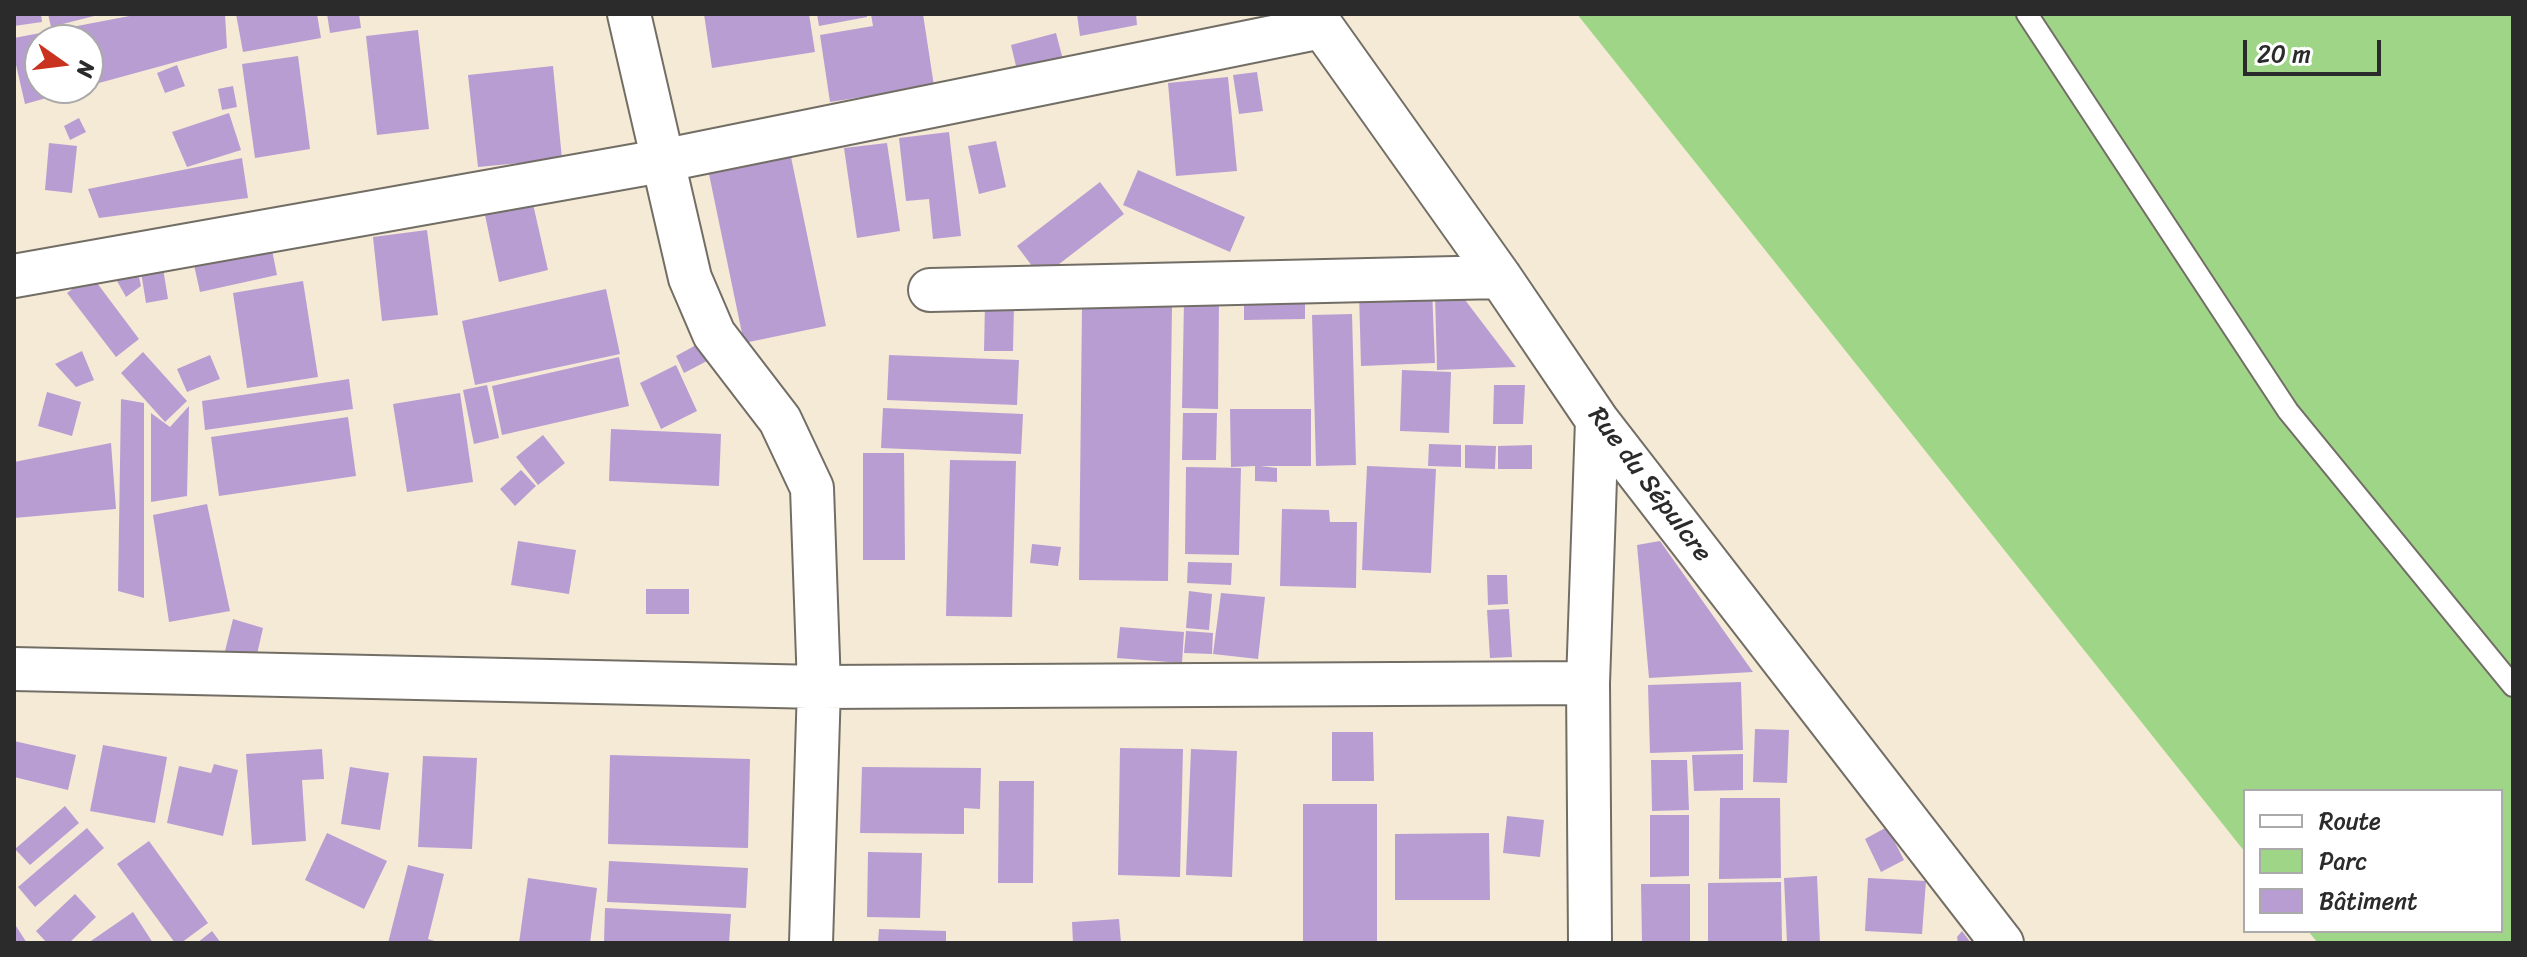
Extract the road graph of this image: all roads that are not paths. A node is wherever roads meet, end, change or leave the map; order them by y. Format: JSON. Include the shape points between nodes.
{"nodes":[{"id":1,"x":629,"y":14,"type":"edge"},
{"id":2,"x":2027,"y":14,"type":"edge"},
{"id":3,"x":1318,"y":20,"type":"edge"},
{"id":4,"x":661,"y":161,"type":"junction"},
{"id":5,"x":14,"y":276,"type":"edge"},
{"id":6,"x":1500,"y":277,"type":"junction"},
{"id":7,"x":930,"y":290,"type":"dead end"},
{"id":8,"x":1597,"y":420,"type":"junction"},
{"id":9,"x":14,"y":669,"type":"edge"},
{"id":10,"x":1588,"y":683,"type":"junction"},
{"id":11,"x":2513,"y":686,"type":"edge"},
{"id":12,"x":819,"y":687,"type":"junction"},
{"id":13,"x":811,"y":943,"type":"edge"},
{"id":14,"x":1590,"y":943,"type":"edge"},
{"id":15,"x":2002,"y":943,"type":"edge"}],
"edges":[{"from":1,"to":4,"type":"street"},
{"from":2,"to":11,"type":"lane","via":[[2288,411]]},
{"from":3,"to":4,"type":"street"},
{"from":3,"to":6,"type":"street","name":"Rue du Sépulcre"},
{"from":4,"to":5,"type":"street"},
{"from":4,"to":12,"type":"street","via":[[690,278],[714,334],[780,420],[812,488]]},
{"from":6,"to":7,"type":"street"},
{"from":6,"to":8,"type":"street","name":"Rue du Sépulcre"},
{"from":8,"to":10,"type":"street"},
{"from":8,"to":15,"type":"street","name":"Rue du Sépulcre"},
{"from":9,"to":12,"type":"street"},
{"from":10,"to":12,"type":"street"},
{"from":10,"to":14,"type":"street"},
{"from":12,"to":13,"type":"street"}]}
